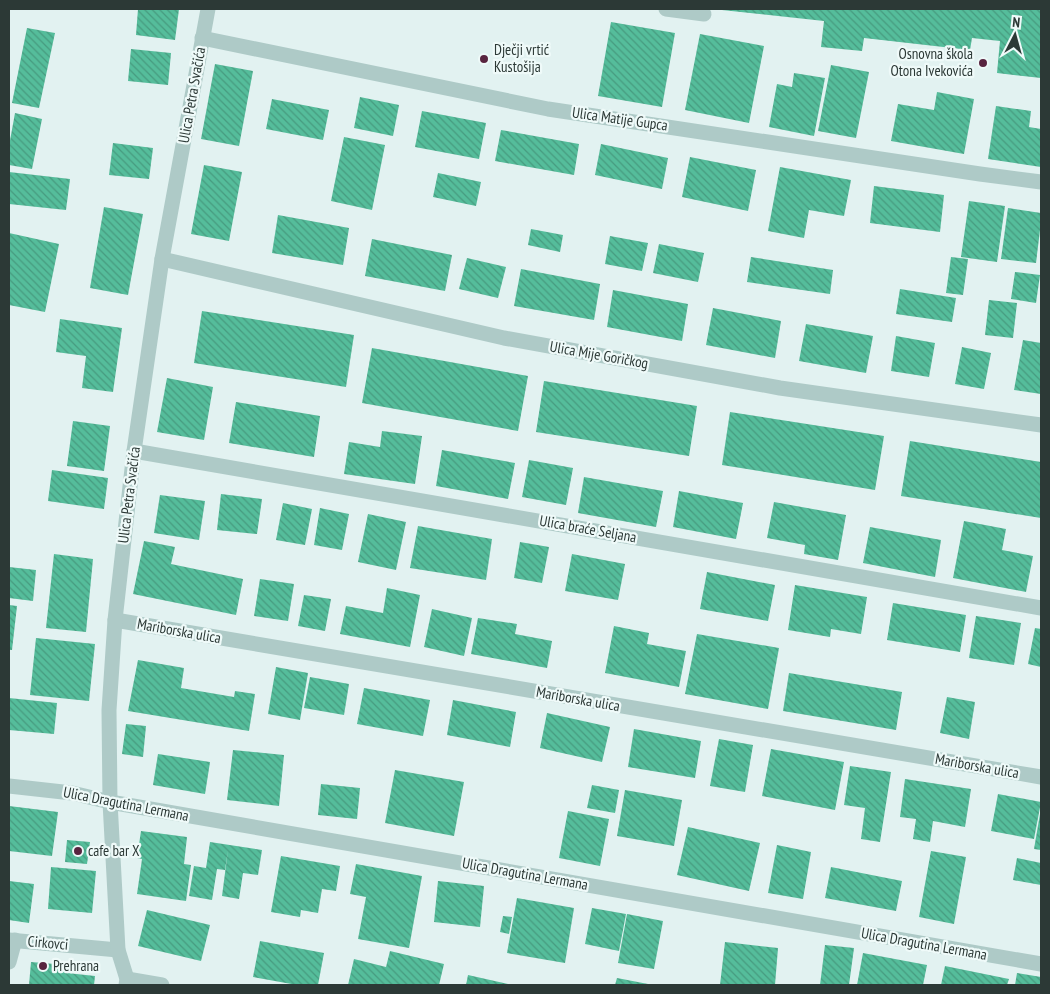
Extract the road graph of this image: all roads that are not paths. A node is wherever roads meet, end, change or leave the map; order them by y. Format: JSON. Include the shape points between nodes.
{"nodes":[{"id":1,"x":208,"y":9,"type":"edge"},
{"id":2,"x":670,"y":9,"type":"edge"},
{"id":3,"x":704,"y":14,"type":"dead end"},
{"id":4,"x":202,"y":38,"type":"junction"},
{"id":5,"x":1041,"y":182,"type":"edge"},
{"id":6,"x":162,"y":259,"type":"junction"},
{"id":7,"x":1041,"y":425,"type":"edge"},
{"id":8,"x":134,"y":451,"type":"junction"},
{"id":9,"x":1041,"y":608,"type":"edge"},
{"id":10,"x":115,"y":620,"type":"junction"},
{"id":11,"x":1041,"y":777,"type":"edge"},
{"id":12,"x":9,"y":786,"type":"edge"},
{"id":13,"x":110,"y":802,"type":"junction"},
{"id":14,"x":12,"y":940,"type":"edge"},
{"id":15,"x":118,"y":950,"type":"junction"},
{"id":16,"x":9,"y":962,"type":"edge"},
{"id":17,"x":1041,"y":964,"type":"edge"},
{"id":18,"x":126,"y":982,"type":"edge"},
{"id":19,"x":162,"y":985,"type":"edge"}],
"edges":[{"from":1,"to":4,"type":"street","name":"Ulica Petra Svačića"},
{"from":2,"to":3,"type":"street"},
{"from":4,"to":5,"type":"street","name":"Ulica Matije Gupca","via":[[548,109]]},
{"from":4,"to":6,"type":"street","name":"Ulica Petra Svačića"},
{"from":6,"to":7,"type":"street","name":"Ulica Mije Goričkog","via":[[504,338],[780,388]]},
{"from":6,"to":8,"type":"street","name":"Ulica Petra Svačića"},
{"from":8,"to":9,"type":"street","name":"Ulica braće Seljana"},
{"from":8,"to":10,"type":"street","name":"Ulica Petra Svačića"},
{"from":10,"to":11,"type":"street","name":"Mariborska ulica"},
{"from":10,"to":13,"type":"street","name":"Ulica Petra Svačića","via":[[109,710]]},
{"from":12,"to":13,"type":"street","name":"Ulica Dragutina Lermana","via":[[72,793]]},
{"from":13,"to":15,"type":"street","name":"Ulica Petra Svačića"},
{"from":13,"to":17,"type":"street","name":"Ulica Dragutina Lermana"},
{"from":14,"to":15,"type":"street","name":"Cirkovci"},
{"from":14,"to":16,"type":"street"},
{"from":15,"to":18,"type":"street","name":"Ulica Petra Svačića"},
{"from":18,"to":19,"type":"street"}]}
